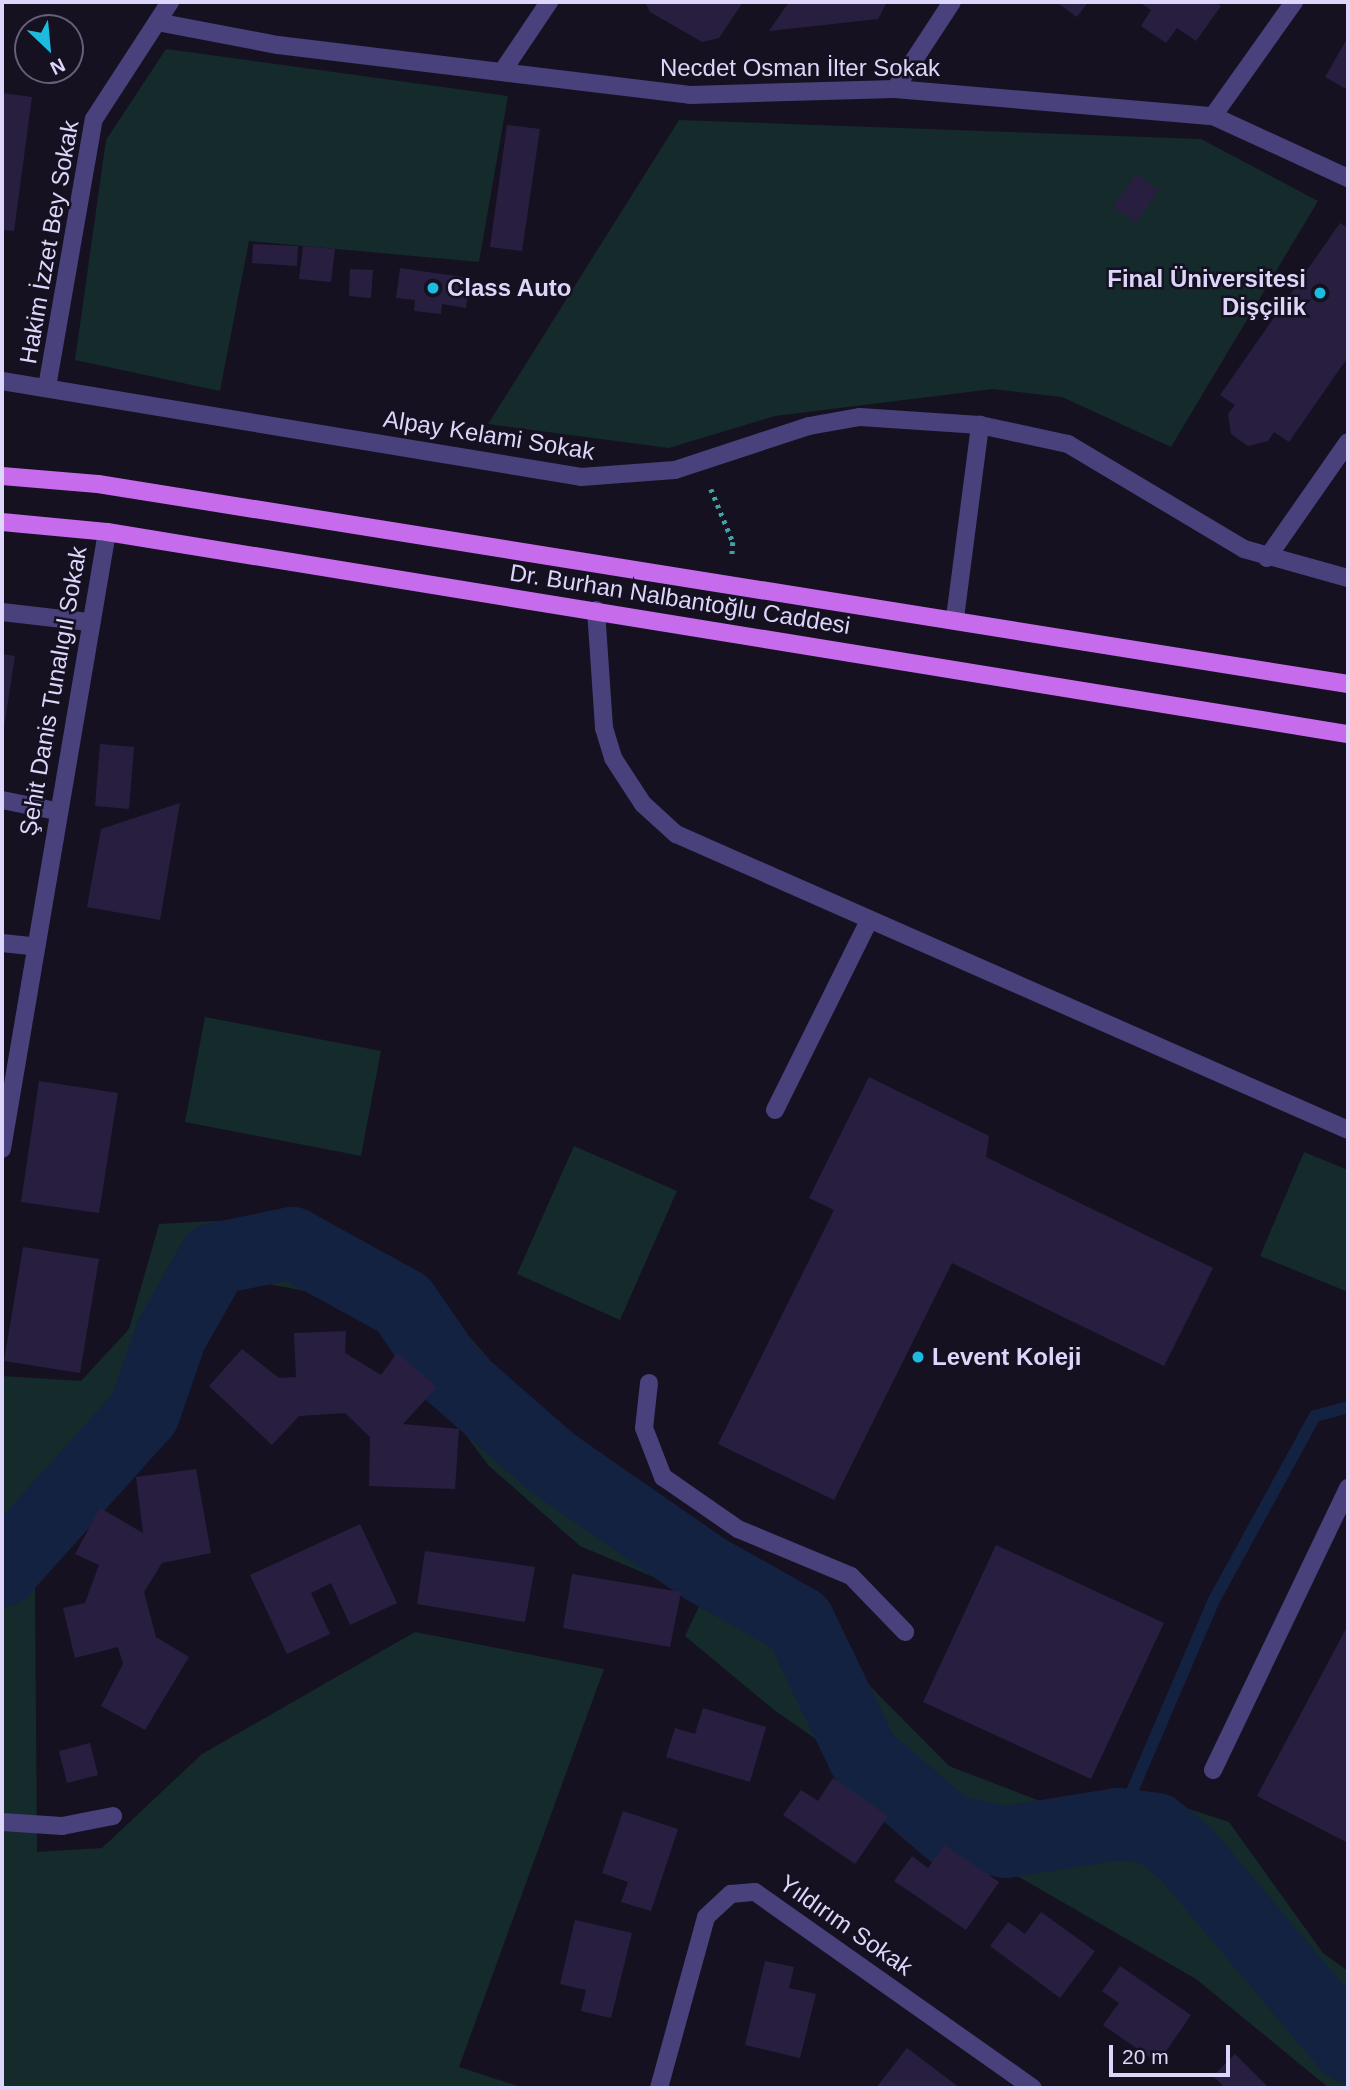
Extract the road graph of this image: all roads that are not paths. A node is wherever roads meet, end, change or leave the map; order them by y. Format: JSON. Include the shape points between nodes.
{"nodes":[{"id":1,"x":170,"y":2,"type":"edge"},
{"id":2,"x":550,"y":2,"type":"edge"},
{"id":3,"x":952,"y":2,"type":"edge"},
{"id":4,"x":1294,"y":2,"type":"edge"},
{"id":5,"x":157,"y":22,"type":"junction"},
{"id":6,"x":504,"y":69,"type":"junction"},
{"id":7,"x":895,"y":89,"type":"junction"},
{"id":8,"x":1213,"y":116,"type":"junction"},
{"id":9,"x":1348,"y":178,"type":"edge"},
{"id":10,"x":2,"y":381,"type":"edge"},
{"id":11,"x":47,"y":387,"type":"junction"},
{"id":12,"x":981,"y":425,"type":"junction"},
{"id":13,"x":1348,"y":442,"type":"edge"},
{"id":14,"x":2,"y":476,"type":"edge"},
{"id":15,"x":2,"y":522,"type":"edge"},
{"id":16,"x":107,"y":532,"type":"junction"},
{"id":17,"x":1267,"y":558,"type":"junction"},
{"id":18,"x":1348,"y":578,"type":"edge"},
{"id":19,"x":596,"y":610,"type":"junction"},
{"id":20,"x":2,"y":612,"type":"edge"},
{"id":21,"x":955,"y":618,"type":"junction"},
{"id":22,"x":88,"y":622,"type":"junction"},
{"id":23,"x":1348,"y":684,"type":"edge"},
{"id":24,"x":1348,"y":734,"type":"edge"},
{"id":25,"x":2,"y":800,"type":"edge"},
{"id":26,"x":56,"y":811,"type":"junction"},
{"id":27,"x":868,"y":923,"type":"junction"},
{"id":28,"x":2,"y":943,"type":"edge"},
{"id":29,"x":33,"y":946,"type":"junction"},
{"id":30,"x":775,"y":1110,"type":"dead end"},
{"id":31,"x":1348,"y":1130,"type":"edge"},
{"id":32,"x":2,"y":1149,"type":"edge"},
{"id":33,"x":649,"y":1383,"type":"dead end"},
{"id":34,"x":1348,"y":1488,"type":"edge"},
{"id":35,"x":905,"y":1632,"type":"dead end"},
{"id":36,"x":1213,"y":1770,"type":"dead end"},
{"id":37,"x":113,"y":1816,"type":"dead end"},
{"id":38,"x":2,"y":1822,"type":"edge"},
{"id":39,"x":659,"y":2088,"type":"edge"},
{"id":40,"x":1033,"y":2088,"type":"edge"}],
"edges":[{"from":1,"to":5,"type":"street","name":"Hakim İzzet Bey Sokak"},
{"from":2,"to":6,"type":"street"},
{"from":3,"to":7,"type":"street"},
{"from":4,"to":8,"type":"street"},
{"from":5,"to":6,"type":"street","name":"Necdet Osman İlter Sokak","via":[[278,45]]},
{"from":5,"to":11,"type":"street","name":"Hakim İzzet Bey Sokak","via":[[94,119]]},
{"from":6,"to":7,"type":"street","name":"Necdet Osman İlter Sokak","via":[[690,95]]},
{"from":7,"to":8,"type":"street","name":"Necdet Osman İlter Sokak"},
{"from":8,"to":9,"type":"street","name":"Necdet Osman İlter Sokak"},
{"from":10,"to":11,"type":"street","name":"Alpay Kelami Sokak"},
{"from":11,"to":12,"type":"street","name":"Alpay Kelami Sokak","via":[[581,477],[648,475],[833,421],[887,417]]},
{"from":12,"to":17,"type":"street","name":"Alpay Kelami Sokak","via":[[1068,444],[1097,457],[1221,537]]},
{"from":12,"to":21,"type":"street"},
{"from":13,"to":17,"type":"street"},
{"from":14,"to":21,"type":"main road","name":"Dr. Burhan Nalbantoğlu Caddesi","via":[[98,484]]},
{"from":15,"to":16,"type":"main road","name":"Dr. Burhan Nalbantoğlu Caddesi"},
{"from":16,"to":19,"type":"main road","name":"Dr. Burhan Nalbantoğlu Caddesi"},
{"from":16,"to":22,"type":"street","name":"Şehit Danis Tunalıgıl Sokak"},
{"from":17,"to":18,"type":"street","name":"Alpay Kelami Sokak"},
{"from":19,"to":24,"type":"main road","name":"Dr. Burhan Nalbantoğlu Caddesi"},
{"from":19,"to":27,"type":"street","via":[[604,728],[613,758],[643,804],[676,834]]},
{"from":20,"to":22,"type":"street"},
{"from":21,"to":23,"type":"main road","name":"Dr. Burhan Nalbantoğlu Caddesi"},
{"from":22,"to":26,"type":"street","name":"Şehit Danis Tunalıgıl Sokak"},
{"from":25,"to":26,"type":"street"},
{"from":26,"to":29,"type":"street","name":"Şehit Danis Tunalıgıl Sokak"},
{"from":27,"to":30,"type":"street"},
{"from":27,"to":31,"type":"street"},
{"from":28,"to":29,"type":"street"},
{"from":29,"to":32,"type":"street","name":"Şehit Danis Tunalıgıl Sokak"},
{"from":33,"to":35,"type":"street","via":[[644,1428],[663,1477],[738,1529],[851,1576]]},
{"from":34,"to":36,"type":"street"},
{"from":37,"to":38,"type":"street","via":[[62,1826]]},
{"from":39,"to":40,"type":"street","name":"Yıldırım Sokak","via":[[706,1917],[731,1894],[755,1892]]}]}
